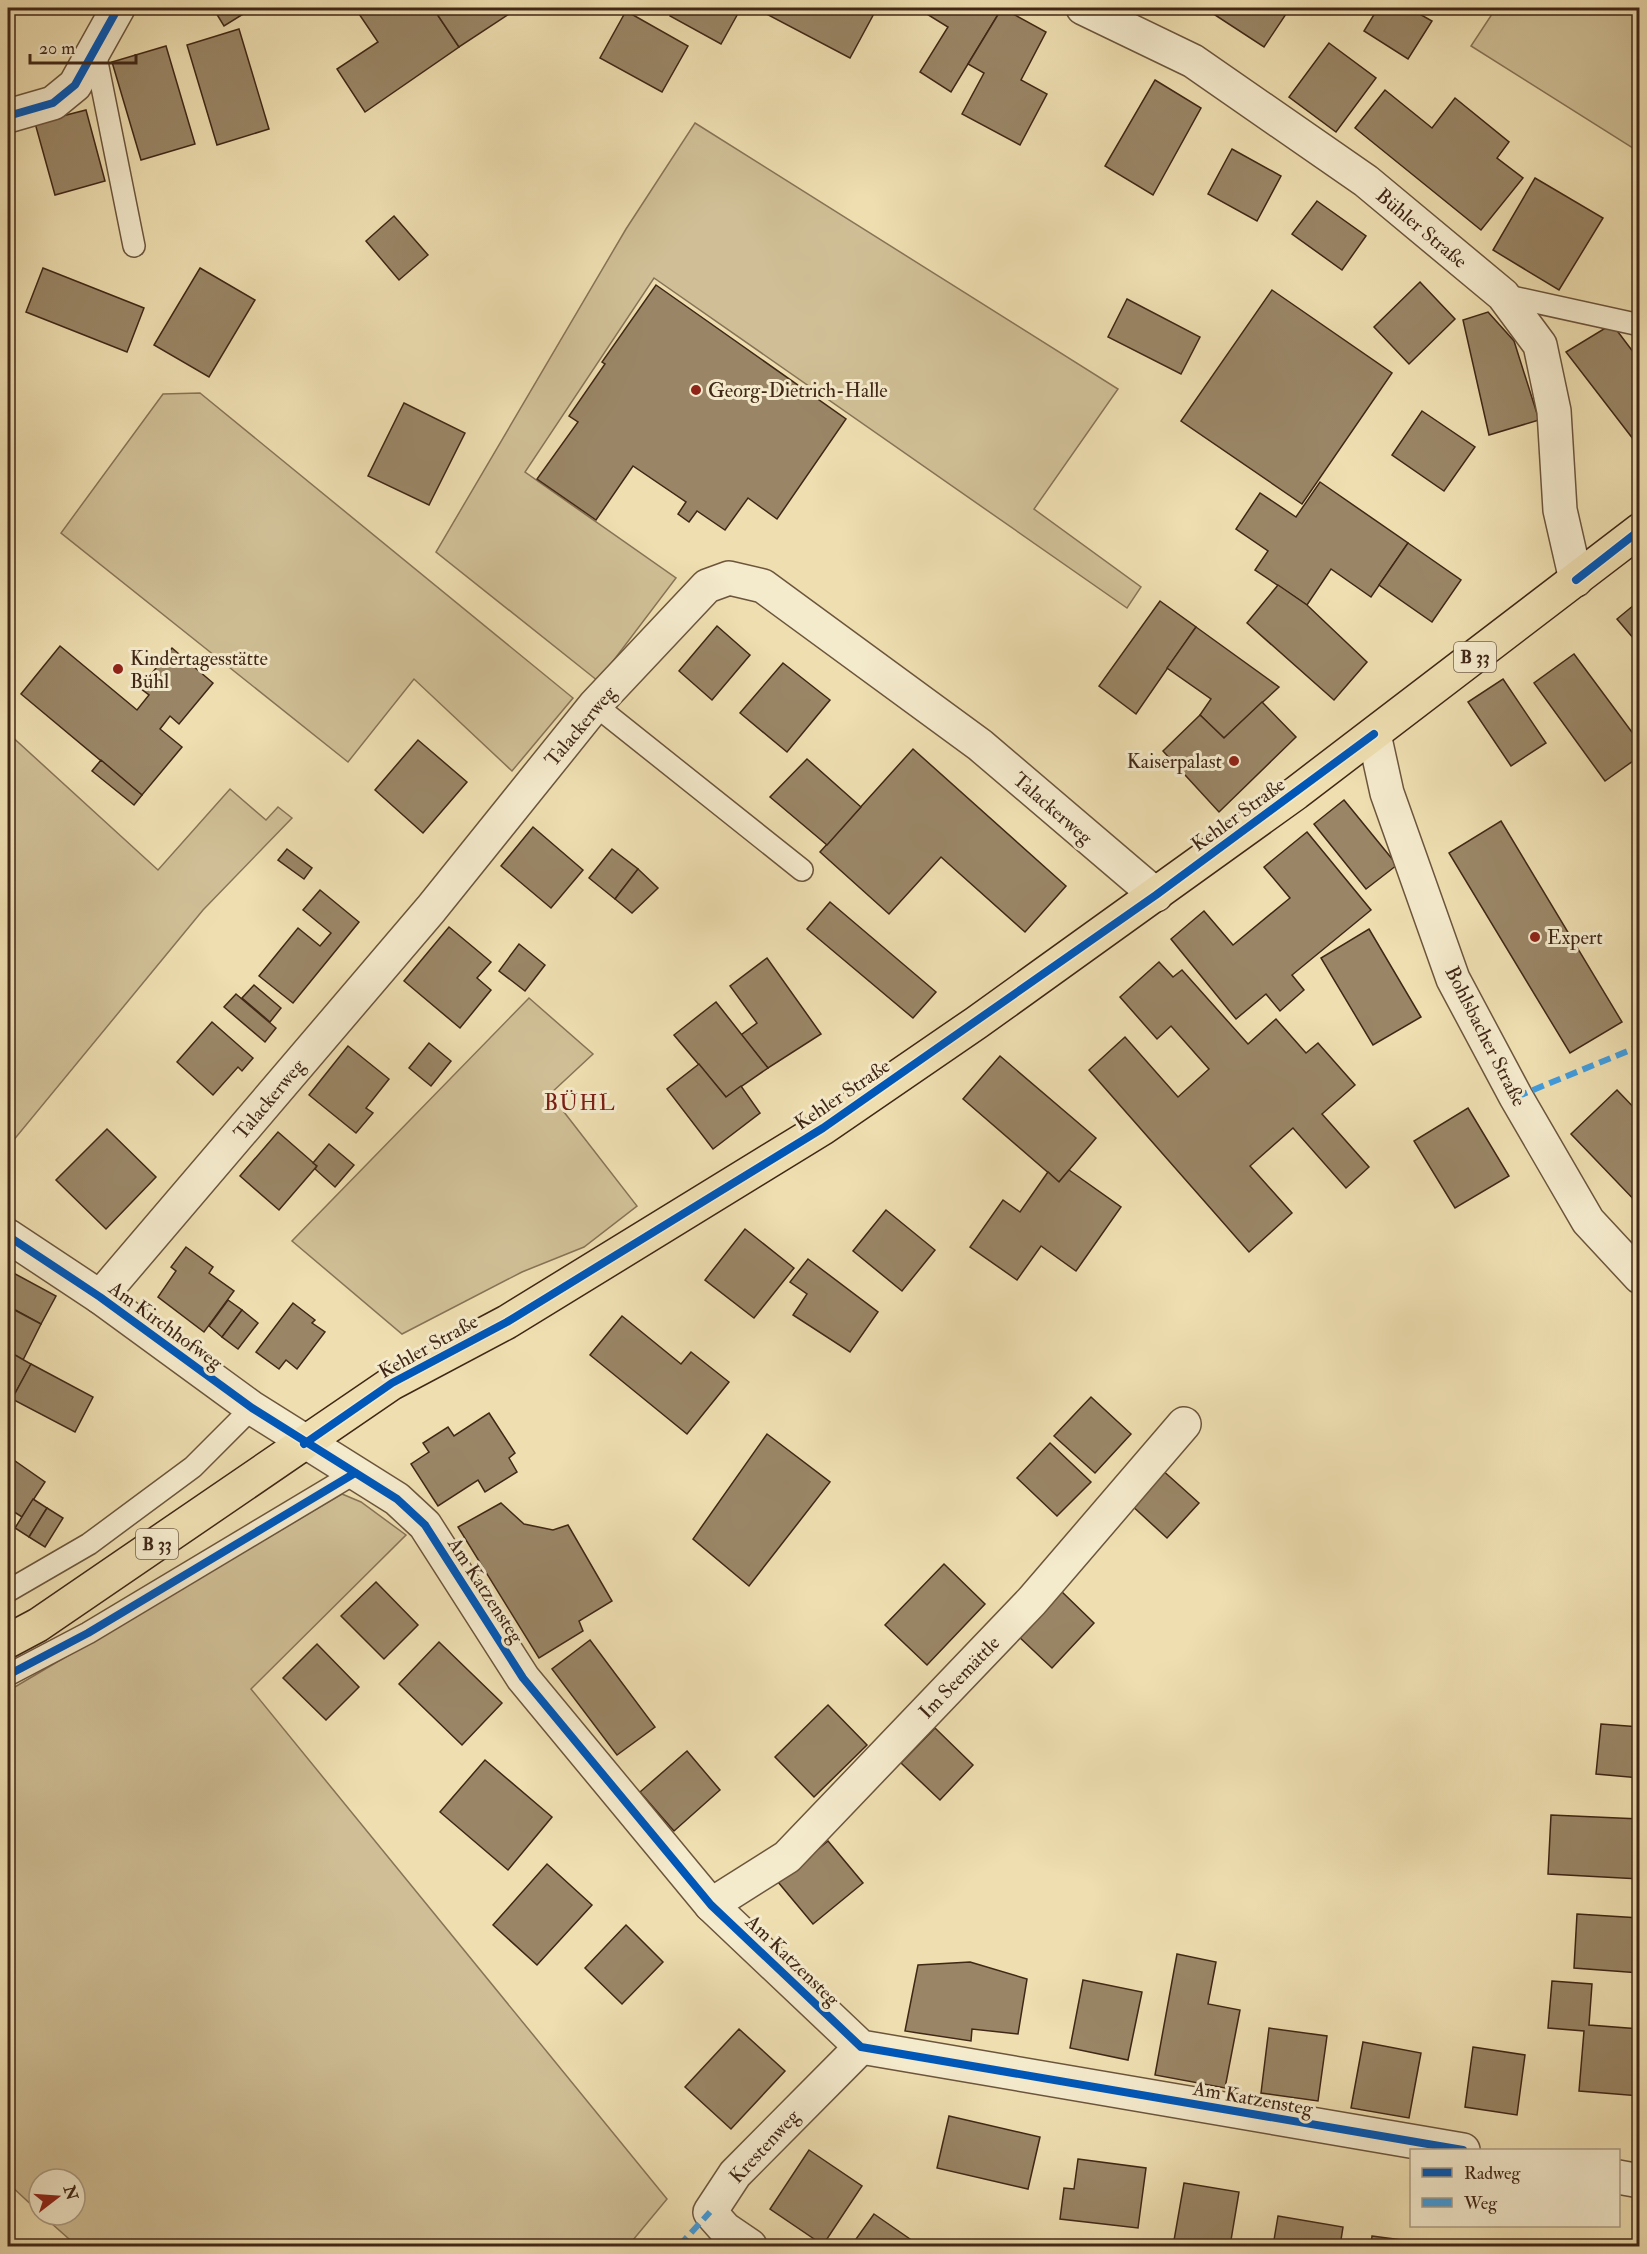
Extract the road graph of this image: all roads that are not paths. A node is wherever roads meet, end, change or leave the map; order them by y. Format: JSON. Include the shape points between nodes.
{"nodes":[{"id":1,"x":118,"y":8,"type":"edge"},
{"id":2,"x":1083,"y":8,"type":"edge"},
{"id":3,"x":95,"y":52,"type":"junction"},
{"id":4,"x":8,"y":116,"type":"edge"},
{"id":5,"x":134,"y":246,"type":"dead end"},
{"id":6,"x":1503,"y":295,"type":"junction"},
{"id":7,"x":1640,"y":325,"type":"edge"},
{"id":8,"x":1640,"y":531,"type":"edge"},
{"id":9,"x":1576,"y":580,"type":"junction"},
{"id":10,"x":595,"y":705,"type":"junction"},
{"id":11,"x":1374,"y":734,"type":"junction"},
{"id":12,"x":802,"y":870,"type":"dead end"},
{"id":13,"x":1156,"y":895,"type":"junction"},
{"id":14,"x":8,"y":1236,"type":"edge"},
{"id":15,"x":1640,"y":1277,"type":"edge"},
{"id":16,"x":100,"y":1297,"type":"junction"},
{"id":17,"x":252,"y":1408,"type":"junction"},
{"id":18,"x":1184,"y":1424,"type":"dead end"},
{"id":19,"x":304,"y":1443,"type":"junction"},
{"id":20,"x":354,"y":1473,"type":"junction"},
{"id":21,"x":8,"y":1591,"type":"edge"},
{"id":22,"x":8,"y":1641,"type":"edge"},
{"id":23,"x":8,"y":1675,"type":"edge"},
{"id":24,"x":711,"y":1905,"type":"junction"},
{"id":25,"x":861,"y":2047,"type":"junction"},
{"id":26,"x":1451,"y":2149,"type":"edge"},
{"id":27,"x":1620,"y":2177,"type":"edge"},
{"id":28,"x":1640,"y":2181,"type":"edge"},
{"id":29,"x":750,"y":2247,"type":"edge"}],
"edges":[{"from":1,"to":3,"type":"street"},
{"from":2,"to":6,"type":"street","name":"Bühler Straße","via":[[1193,62],[1366,181]]},
{"from":3,"to":4,"type":"street","via":[[75,85],[52,103]]},
{"from":3,"to":5,"type":"lane"},
{"from":6,"to":7,"type":"lane"},
{"from":6,"to":9,"type":"street","name":"Bühler Straße","via":[[1540,345],[1554,411],[1560,510]]},
{"from":8,"to":9,"type":"main road","name":"Kehler Straße","number":"B 33"},
{"from":9,"to":11,"type":"main road","name":"Kehler Straße","number":"B 33"},
{"from":10,"to":12,"type":"lane"},
{"from":10,"to":13,"type":"street","name":"Talackerweg","via":[[707,586],[729,578],[763,586],[980,745]]},
{"from":10,"to":16,"type":"street","name":"Talackerweg","via":[[431,909]]},
{"from":11,"to":13,"type":"main road","name":"Kehler Straße","number":"B 33"},
{"from":11,"to":15,"type":"street","name":"Bohlsbacher Straße","via":[[1387,793],[1453,979],[1515,1097],[1588,1221]]},
{"from":13,"to":19,"type":"main road","name":"Kehler Straße","number":"B 33","via":[[823,1128],[507,1322],[392,1383]]},
{"from":14,"to":16,"type":"street","name":"Am Kirchhofweg"},
{"from":16,"to":17,"type":"street","name":"Am Kirchhofweg"},
{"from":17,"to":19,"type":"street","name":"Am Kirchhofweg"},
{"from":17,"to":21,"type":"lane","via":[[193,1467],[89,1544]]},
{"from":18,"to":24,"type":"street","name":"Im Seemättle","via":[[1032,1601],[787,1857]]},
{"from":19,"to":20,"type":"street","name":"Am Katzensteg"},
{"from":19,"to":22,"type":"main road","name":"Kehler Straße","number":"B 33","via":[[38,1625]]},
{"from":20,"to":23,"type":"lane","via":[[88,1633]]},
{"from":20,"to":24,"type":"street","name":"Am Katzensteg","via":[[397,1499],[425,1525],[523,1678]]},
{"from":24,"to":25,"type":"street","name":"Am Katzensteg"},
{"from":25,"to":26,"type":"street","name":"Am Katzensteg"},
{"from":25,"to":29,"type":"street","name":"Krestenweg","via":[[735,2174],[710,2212]]},
{"from":27,"to":28,"type":"street"}]}
